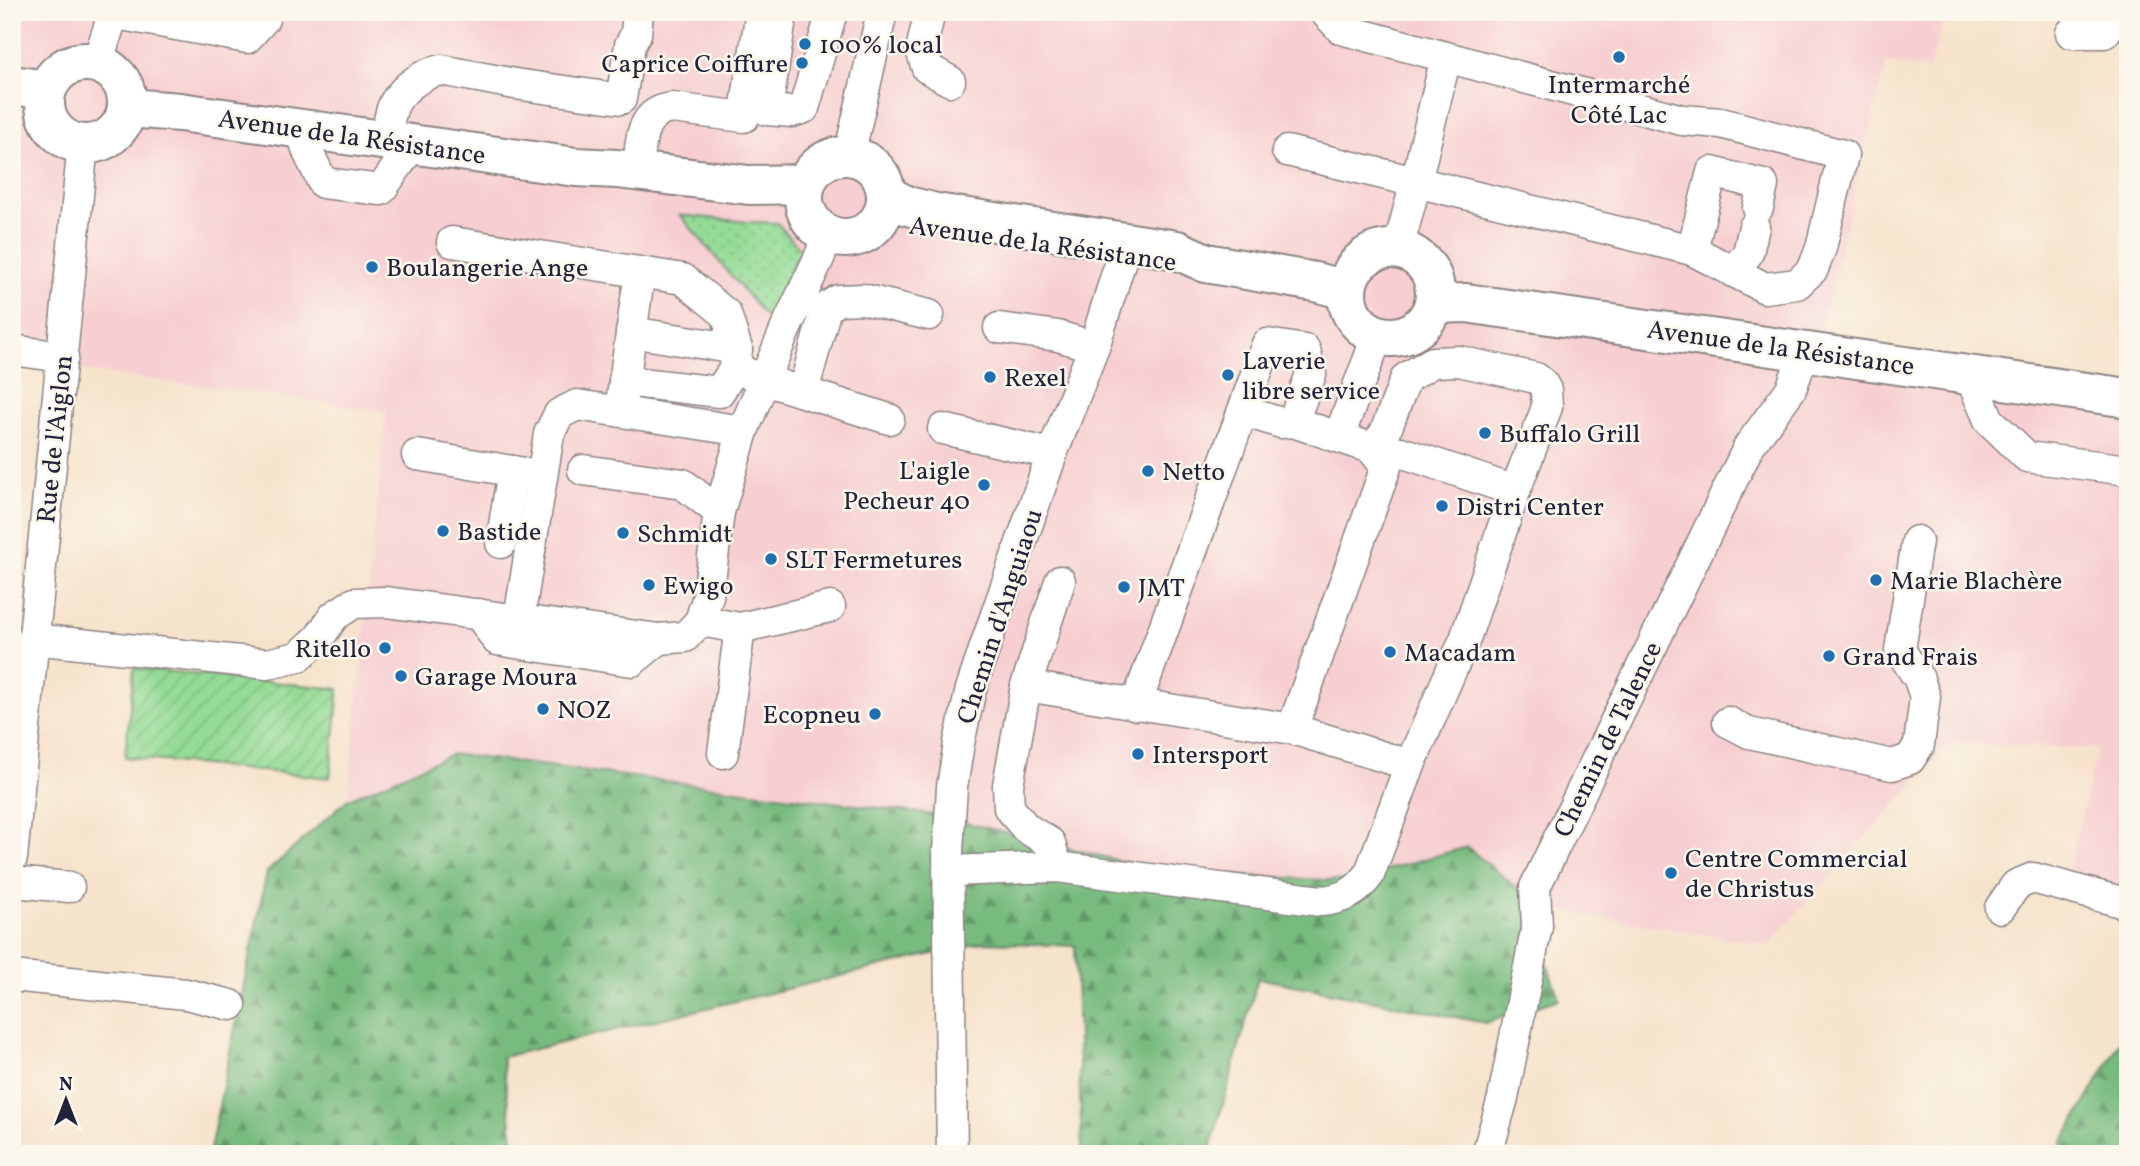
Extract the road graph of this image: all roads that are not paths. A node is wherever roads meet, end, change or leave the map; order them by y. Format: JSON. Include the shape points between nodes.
{"nodes":[{"id":1,"x":265,"y":12,"type":"edge"},
{"id":2,"x":638,"y":12,"type":"edge"},
{"id":3,"x":761,"y":12,"type":"edge"},
{"id":4,"x":782,"y":12,"type":"edge"},
{"id":5,"x":832,"y":12,"type":"edge"},
{"id":6,"x":882,"y":12,"type":"edge"},
{"id":7,"x":930,"y":12,"type":"edge"},
{"id":8,"x":1325,"y":12,"type":"edge"},
{"id":9,"x":2121,"y":12,"type":"edge"},
{"id":10,"x":111,"y":13,"type":"edge"},
{"id":11,"x":2071,"y":33,"type":"dead end"},
{"id":12,"x":1446,"y":57,"type":"junction"},
{"id":13,"x":97,"y":63,"type":"junction"},
{"id":14,"x":950,"y":81,"type":"dead end"},
{"id":15,"x":29,"y":88,"type":"edge"},
{"id":16,"x":127,"y":108,"type":"junction"},
{"id":17,"x":301,"y":129,"type":"junction"},
{"id":18,"x":399,"y":143,"type":"junction"},
{"id":19,"x":83,"y":144,"type":"junction"},
{"id":20,"x":1305,"y":151,"type":"dead end"},
{"id":21,"x":849,"y":156,"type":"junction"},
{"id":22,"x":576,"y":167,"type":"junction"},
{"id":23,"x":638,"y":172,"type":"junction"},
{"id":24,"x":1416,"y":182,"type":"junction"},
{"id":25,"x":884,"y":206,"type":"junction"},
{"id":26,"x":813,"y":208,"type":"junction"},
{"id":27,"x":452,"y":242,"type":"dead end"},
{"id":28,"x":1398,"y":249,"type":"junction"},
{"id":29,"x":1692,"y":250,"type":"junction"},
{"id":30,"x":1121,"y":260,"type":"junction"},
{"id":31,"x":1206,"y":263,"type":"junction"},
{"id":32,"x":640,"y":272,"type":"junction"},
{"id":33,"x":1733,"y":272,"type":"junction"},
{"id":34,"x":1346,"y":290,"type":"junction"},
{"id":35,"x":1434,"y":304,"type":"junction"},
{"id":36,"x":929,"y":315,"type":"dead end"},
{"id":37,"x":999,"y":328,"type":"dead end"},
{"id":38,"x":631,"y":332,"type":"junction"},
{"id":39,"x":1378,"y":335,"type":"junction"},
{"id":40,"x":1094,"y":347,"type":"junction"},
{"id":41,"x":12,"y":350,"type":"edge"},
{"id":42,"x":1805,"y":350,"type":"junction"},
{"id":43,"x":63,"y":357,"type":"junction"},
{"id":44,"x":736,"y":359,"type":"junction"},
{"id":45,"x":1969,"y":374,"type":"junction"},
{"id":46,"x":764,"y":380,"type":"junction"},
{"id":47,"x":803,"y":392,"type":"junction"},
{"id":48,"x":622,"y":396,"type":"junction"},
{"id":49,"x":2128,"y":398,"type":"edge"},
{"id":50,"x":1243,"y":411,"type":"junction"},
{"id":51,"x":889,"y":419,"type":"dead end"},
{"id":52,"x":1293,"y":422,"type":"junction"},
{"id":53,"x":943,"y":429,"type":"dead end"},
{"id":54,"x":743,"y":430,"type":"junction"},
{"id":55,"x":1339,"y":436,"type":"junction"},
{"id":56,"x":1371,"y":448,"type":"junction"},
{"id":57,"x":1052,"y":454,"type":"junction"},
{"id":58,"x":417,"y":455,"type":"dead end"},
{"id":59,"x":583,"y":470,"type":"dead end"},
{"id":60,"x":2128,"y":470,"type":"edge"},
{"id":61,"x":513,"y":471,"type":"junction"},
{"id":62,"x":542,"y":476,"type":"junction"},
{"id":63,"x":1515,"y":491,"type":"junction"},
{"id":64,"x":719,"y":512,"type":"junction"},
{"id":65,"x":1917,"y":541,"type":"dead end"},
{"id":66,"x":501,"y":543,"type":"dead end"},
{"id":67,"x":1060,"y":581,"type":"dead end"},
{"id":68,"x":830,"y":607,"type":"dead end"},
{"id":69,"x":479,"y":614,"type":"junction"},
{"id":70,"x":519,"y":619,"type":"junction"},
{"id":71,"x":700,"y":621,"type":"junction"},
{"id":72,"x":740,"y":628,"type":"junction"},
{"id":73,"x":33,"y":639,"type":"junction"},
{"id":74,"x":659,"y":639,"type":"junction"},
{"id":75,"x":1026,"y":687,"type":"junction"},
{"id":76,"x":1136,"y":705,"type":"junction"},
{"id":77,"x":1728,"y":722,"type":"dead end"},
{"id":78,"x":1292,"y":729,"type":"junction"},
{"id":79,"x":723,"y":753,"type":"dead end"},
{"id":80,"x":1410,"y":765,"type":"junction"},
{"id":81,"x":12,"y":858,"type":"edge"},
{"id":82,"x":1057,"y":867,"type":"junction"},
{"id":83,"x":948,"y":871,"type":"junction"},
{"id":84,"x":12,"y":882,"type":"edge"},
{"id":85,"x":69,"y":887,"type":"dead end"},
{"id":86,"x":2128,"y":904,"type":"edge"},
{"id":87,"x":2000,"y":908,"type":"dead end"},
{"id":88,"x":12,"y":976,"type":"edge"},
{"id":89,"x":231,"y":1005,"type":"dead end"},
{"id":90,"x":952,"y":1154,"type":"edge"},
{"id":91,"x":1486,"y":1154,"type":"edge"}],
"edges":[{"from":1,"to":10,"type":"street","via":[[247,38]]},
{"from":2,"to":18,"type":"street","via":[[621,99],[441,70],[430,72],[396,101],[390,116]]},
{"from":3,"to":23,"type":"street","via":[[744,117],[661,110],[644,128]]},
{"from":4,"to":5,"type":"street","via":[[767,110],[792,112],[804,108]]},
{"from":6,"to":21,"type":"street"},
{"from":7,"to":14,"type":"street","via":[[921,50],[927,68]]},
{"from":8,"to":12,"type":"street","via":[[1341,29]]},
{"from":9,"to":11,"type":"street","via":[[2104,33]]},
{"from":10,"to":13,"type":"street"},
{"from":12,"to":24,"type":"street"},
{"from":12,"to":33,"type":"street","via":[[1682,120],[1721,123],[1843,155],[1813,269],[1797,284],[1765,288]]},
{"from":13,"to":15,"type":"main road","via":[[66,66]]},
{"from":13,"to":16,"type":"main road","via":[[121,80]]},
{"from":15,"to":19,"type":"main road","via":[[45,102],[47,115],[60,135]]},
{"from":16,"to":17,"type":"main road","name":"Avenue de la Résistance"},
{"from":16,"to":19,"type":"main road","via":[[117,131]]},
{"from":17,"to":18,"type":"main road","name":"Avenue de la Résistance"},
{"from":17,"to":18,"type":"street","via":[[323,183],[381,190]]},
{"from":18,"to":22,"type":"main road","name":"Avenue de la Résistance"},
{"from":19,"to":43,"type":"street","name":"Rue de l'Aiglon"},
{"from":20,"to":24,"type":"street","via":[[1365,164]]},
{"from":21,"to":25,"type":"main road","via":[[879,173]]},
{"from":21,"to":26,"type":"main road","via":[[835,157],[813,172]]},
{"from":22,"to":23,"type":"main road","name":"Avenue de la Résistance"},
{"from":22,"to":26,"type":"main road","name":"Avenue de la Résistance","via":[[594,177],[656,192]]},
{"from":23,"to":26,"type":"main road","name":"Avenue de la Résistance","via":[[748,185]]},
{"from":24,"to":28,"type":"street"},
{"from":24,"to":29,"type":"street","via":[[1455,186],[1594,219]]},
{"from":25,"to":26,"type":"main road","via":[[874,226],[840,238]]},
{"from":25,"to":30,"type":"main road","name":"Avenue de la Résistance","via":[[903,224]]},
{"from":25,"to":31,"type":"main road","name":"Avenue de la Résistance","via":[[908,206],[1177,250]]},
{"from":26,"to":46,"type":"street","via":[[820,256]]},
{"from":27,"to":32,"type":"street"},
{"from":28,"to":34,"type":"main road","via":[[1363,258]]},
{"from":28,"to":35,"type":"main road","via":[[1428,268]]},
{"from":29,"to":33,"type":"street"},
{"from":29,"to":33,"type":"street","via":[[1712,172],[1763,185],[1748,253]]},
{"from":30,"to":31,"type":"main road","name":"Avenue de la Résistance","via":[[1178,266]]},
{"from":30,"to":40,"type":"street","name":"Chemin d'Anguiaou"},
{"from":31,"to":34,"type":"main road","name":"Avenue de la Résistance"},
{"from":32,"to":38,"type":"street"},
{"from":32,"to":44,"type":"street","via":[[683,279],[726,314]]},
{"from":34,"to":39,"type":"main road","via":[[1356,320]]},
{"from":35,"to":39,"type":"main road","via":[[1415,330],[1394,337]]},
{"from":35,"to":42,"type":"main road","name":"Avenue de la Résistance","via":[[1466,303]]},
{"from":36,"to":47,"type":"street","via":[[863,299],[838,300],[826,307]]},
{"from":37,"to":40,"type":"street","via":[[1058,336]]},
{"from":38,"to":44,"type":"street"},
{"from":38,"to":48,"type":"street"},
{"from":39,"to":55,"type":"street"},
{"from":40,"to":57,"type":"street","name":"Chemin d'Anguiaou"},
{"from":41,"to":43,"type":"street"},
{"from":42,"to":45,"type":"main road","name":"Avenue de la Résistance"},
{"from":42,"to":91,"type":"street","name":"Chemin de Talence","via":[[1791,389],[1749,446],[1535,887],[1537,926],[1503,1098]]},
{"from":43,"to":73,"type":"street","name":"Rue de l'Aiglon"},
{"from":44,"to":46,"type":"street"},
{"from":44,"to":48,"type":"street","via":[[719,392]]},
{"from":45,"to":49,"type":"main road","name":"Avenue de la Résistance"},
{"from":45,"to":60,"type":"street","via":[[1989,421],[2027,457]]},
{"from":46,"to":47,"type":"street"},
{"from":46,"to":54,"type":"street"},
{"from":47,"to":51,"type":"street"},
{"from":48,"to":54,"type":"street"},
{"from":48,"to":62,"type":"street","via":[[577,405],[559,414],[549,434]]},
{"from":50,"to":52,"type":"street","via":[[1281,423]]},
{"from":50,"to":52,"type":"street","via":[[1267,344],[1305,350],[1311,374]]},
{"from":50,"to":76,"type":"street"},
{"from":52,"to":55,"type":"street"},
{"from":53,"to":57,"type":"street"},
{"from":54,"to":64,"type":"street"},
{"from":55,"to":56,"type":"street"},
{"from":56,"to":63,"type":"street","via":[[1401,452]]},
{"from":56,"to":63,"type":"street","via":[[1384,435],[1406,378],[1433,362],[1459,361],[1536,378],[1546,390],[1547,407]]},
{"from":56,"to":78,"type":"street","via":[[1386,467]]},
{"from":57,"to":83,"type":"street","name":"Chemin d'Anguiaou","via":[[971,689],[952,787]]},
{"from":58,"to":61,"type":"street"},
{"from":59,"to":64,"type":"street","via":[[683,484]]},
{"from":61,"to":62,"type":"street"},
{"from":61,"to":66,"type":"street"},
{"from":62,"to":70,"type":"street"},
{"from":63,"to":80,"type":"street","via":[[1465,639]]},
{"from":64,"to":71,"type":"street","via":[[708,596]]},
{"from":65,"to":77,"type":"street","via":[[1900,650],[1925,697],[1919,745],[1910,759],[1892,765],[1749,733]]},
{"from":67,"to":75,"type":"street"},
{"from":68,"to":72,"type":"street"},
{"from":69,"to":70,"type":"street"},
{"from":69,"to":73,"type":"street","via":[[386,602],[354,603],[334,616],[298,657],[267,664]]},
{"from":69,"to":74,"type":"street","via":[[497,640],[632,661]]},
{"from":70,"to":74,"type":"street"},
{"from":71,"to":72,"type":"street"},
{"from":71,"to":74,"type":"street","via":[[685,637]]},
{"from":72,"to":79,"type":"street"},
{"from":73,"to":81,"type":"street","name":"Rue de l'Aiglon"},
{"from":75,"to":76,"type":"street"},
{"from":75,"to":82,"type":"street","via":[[1008,785],[1009,808],[1026,828],[1050,843]]},
{"from":76,"to":78,"type":"street"},
{"from":78,"to":80,"type":"street"},
{"from":80,"to":82,"type":"street","via":[[1369,874],[1347,896],[1321,901]]},
{"from":82,"to":83,"type":"street"},
{"from":83,"to":90,"type":"street","name":"Chemin d'Anguiaou"},
{"from":84,"to":85,"type":"street"},
{"from":86,"to":87,"type":"street","via":[[2033,878],[2016,884]]},
{"from":88,"to":89,"type":"street","via":[[186,994]]}]}
